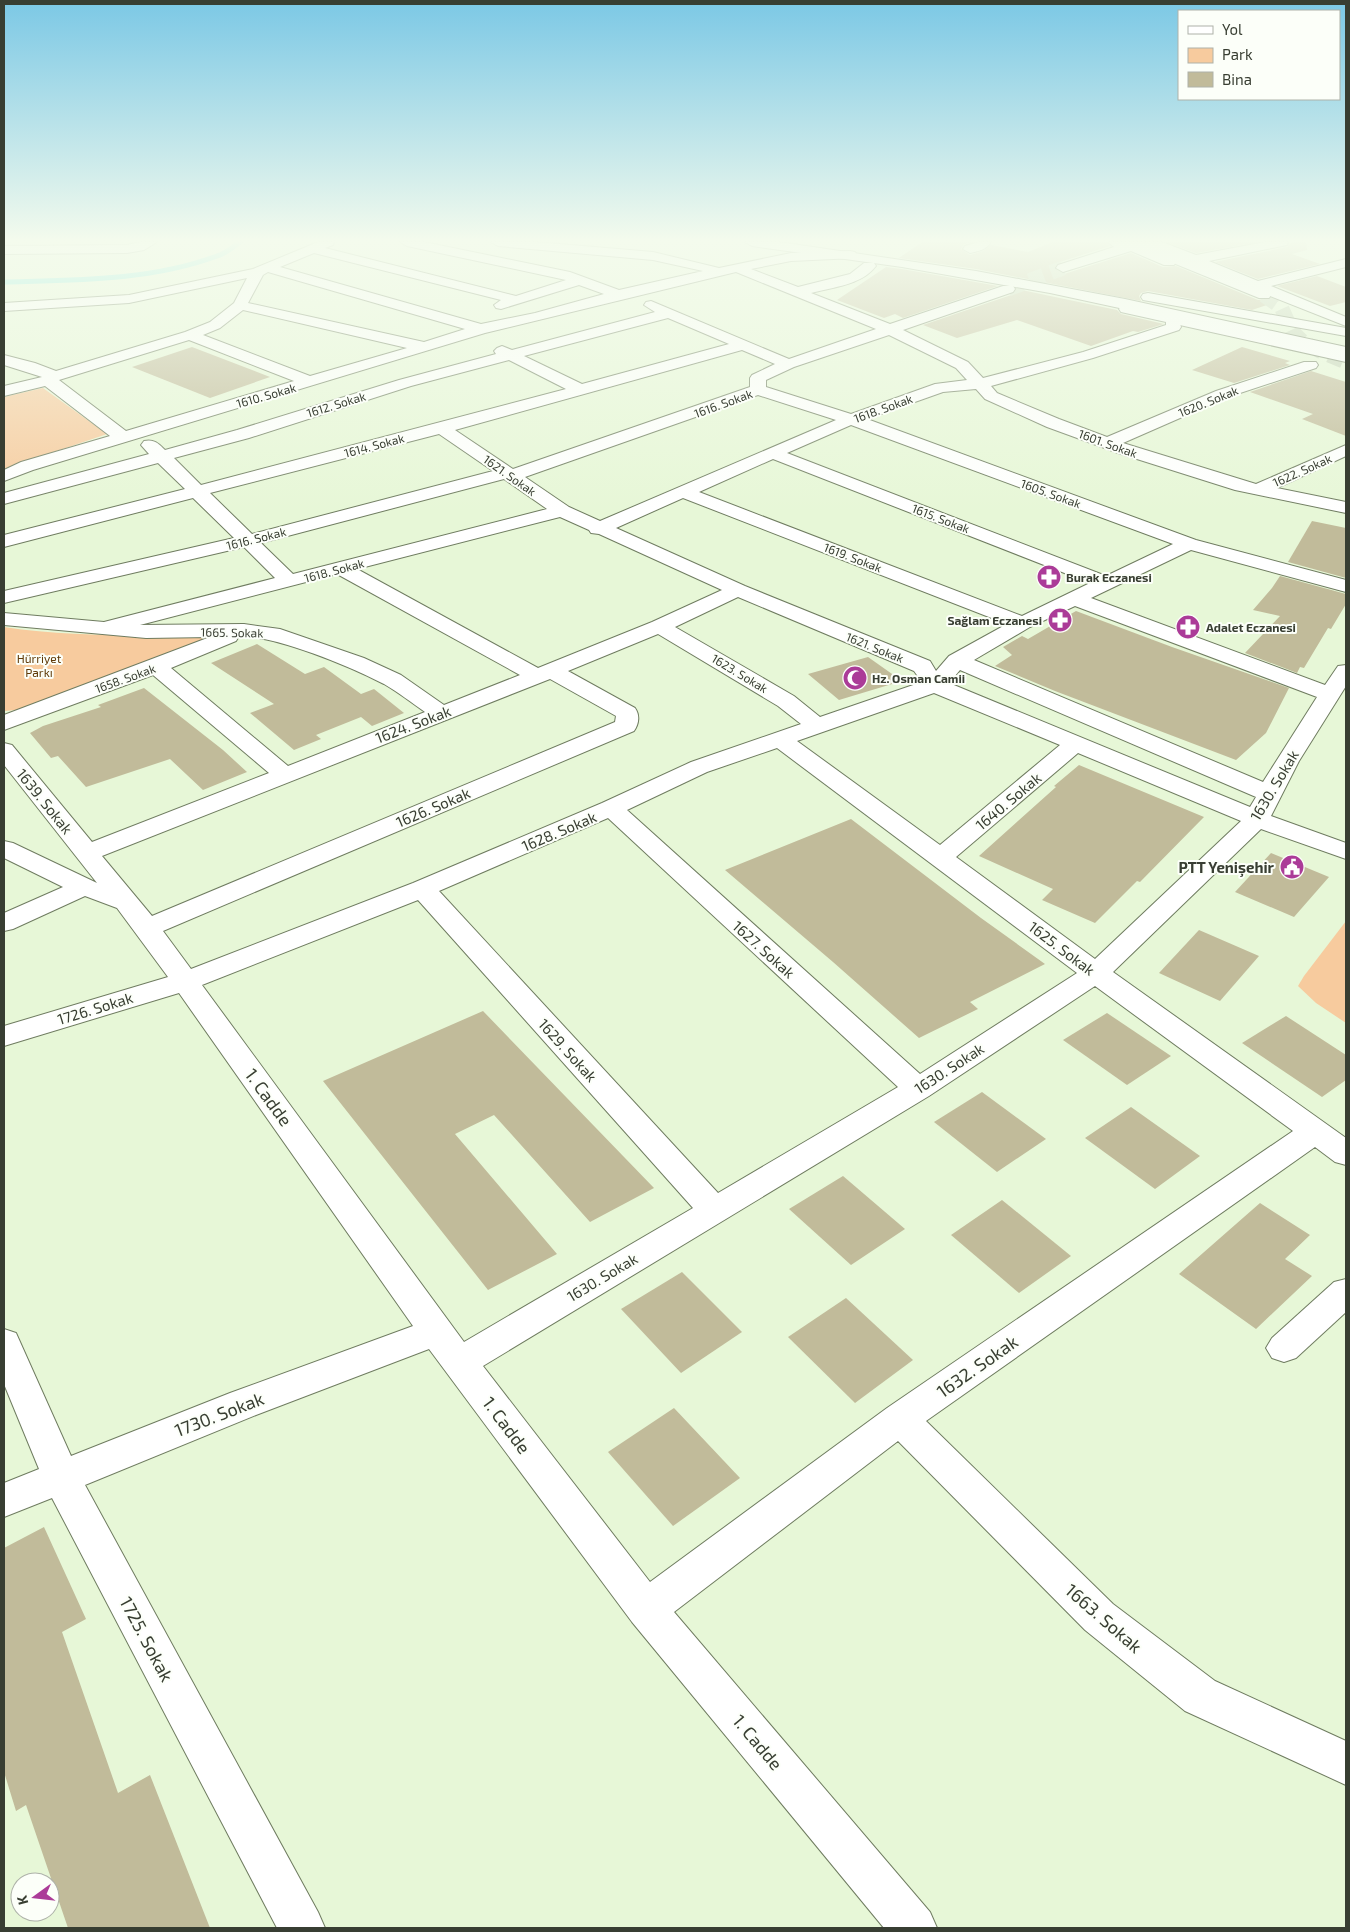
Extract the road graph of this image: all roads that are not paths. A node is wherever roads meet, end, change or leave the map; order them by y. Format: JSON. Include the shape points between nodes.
{"nodes":[{"id":1,"x":197,"y":332,"type":"edge"},
{"id":2,"x":357,"y":332,"type":"edge"},
{"id":3,"x":474,"y":332,"type":"edge"},
{"id":4,"x":501,"y":332,"type":"edge"},
{"id":5,"x":596,"y":332,"type":"edge"},
{"id":6,"x":712,"y":332,"type":"edge"},
{"id":7,"x":884,"y":332,"type":"edge"},
{"id":8,"x":895,"y":332,"type":"edge"},
{"id":9,"x":1159,"y":332,"type":"edge"},
{"id":10,"x":1229,"y":332,"type":"edge"},
{"id":11,"x":1253,"y":332,"type":"edge"},
{"id":12,"x":1314,"y":332,"type":"edge"},
{"id":13,"x":190,"y":335,"type":"junction"},
{"id":14,"x":1256,"y":338,"type":"junction"},
{"id":15,"x":485,"y":339,"type":"junction"},
{"id":16,"x":1346,"y":339,"type":"edge"},
{"id":17,"x":743,"y":346,"type":"junction"},
{"id":18,"x":425,"y":348,"type":"junction"},
{"id":19,"x":1346,"y":352,"type":"edge"},
{"id":20,"x":509,"y":355,"type":"junction"},
{"id":21,"x":1346,"y":357,"type":"edge"},
{"id":22,"x":4,"y":360,"type":"edge"},
{"id":23,"x":788,"y":364,"type":"junction"},
{"id":24,"x":1310,"y":364,"type":"dead end"},
{"id":25,"x":1346,"y":368,"type":"edge"},
{"id":26,"x":52,"y":378,"type":"junction"},
{"id":27,"x":310,"y":382,"type":"junction"},
{"id":28,"x":981,"y":384,"type":"junction"},
{"id":29,"x":581,"y":390,"type":"junction"},
{"id":30,"x":758,"y":390,"type":"junction"},
{"id":31,"x":4,"y":391,"type":"edge"},
{"id":32,"x":851,"y":419,"type":"junction"},
{"id":33,"x":442,"y":428,"type":"junction"},
{"id":34,"x":129,"y":435,"type":"junction"},
{"id":35,"x":1108,"y":443,"type":"junction"},
{"id":36,"x":1346,"y":450,"type":"edge"},
{"id":37,"x":774,"y":454,"type":"junction"},
{"id":38,"x":162,"y":456,"type":"junction"},
{"id":39,"x":509,"y":474,"type":"junction"},
{"id":40,"x":4,"y":476,"type":"edge"},
{"id":41,"x":1257,"y":490,"type":"junction"},
{"id":42,"x":196,"y":492,"type":"junction"},
{"id":43,"x":682,"y":492,"type":"junction"},
{"id":44,"x":4,"y":499,"type":"edge"},
{"id":45,"x":1346,"y":507,"type":"edge"},
{"id":46,"x":562,"y":511,"type":"junction"},
{"id":47,"x":598,"y":529,"type":"junction"},
{"id":48,"x":4,"y":541,"type":"edge"},
{"id":49,"x":247,"y":541,"type":"junction"},
{"id":50,"x":1189,"y":544,"type":"junction"},
{"id":51,"x":340,"y":568,"type":"junction"},
{"id":52,"x":290,"y":582,"type":"junction"},
{"id":53,"x":1107,"y":583,"type":"junction"},
{"id":54,"x":1346,"y":586,"type":"edge"},
{"id":55,"x":738,"y":590,"type":"junction"},
{"id":56,"x":4,"y":597,"type":"edge"},
{"id":57,"x":1075,"y":600,"type":"junction"},
{"id":58,"x":4,"y":619,"type":"edge"},
{"id":59,"x":1023,"y":622,"type":"junction"},
{"id":60,"x":659,"y":626,"type":"junction"},
{"id":61,"x":105,"y":628,"type":"junction"},
{"id":62,"x":244,"y":630,"type":"junction"},
{"id":63,"x":957,"y":661,"type":"junction"},
{"id":64,"x":156,"y":666,"type":"junction"},
{"id":65,"x":1346,"y":671,"type":"edge"},
{"id":66,"x":544,"y":673,"type":"junction"},
{"id":67,"x":935,"y":685,"type":"junction"},
{"id":68,"x":1329,"y":694,"type":"junction"},
{"id":69,"x":442,"y":713,"type":"junction"},
{"id":70,"x":4,"y":722,"type":"edge"},
{"id":71,"x":817,"y":726,"type":"junction"},
{"id":72,"x":780,"y":739,"type":"junction"},
{"id":73,"x":1076,"y":744,"type":"junction"},
{"id":74,"x":4,"y":750,"type":"edge"},
{"id":75,"x":284,"y":774,"type":"junction"},
{"id":76,"x":1263,"y":806,"type":"junction"},
{"id":77,"x":611,"y":808,"type":"junction"},
{"id":78,"x":4,"y":848,"type":"edge"},
{"id":79,"x":1346,"y":851,"type":"edge"},
{"id":80,"x":87,"y":853,"type":"junction"},
{"id":81,"x":941,"y":857,"type":"junction"},
{"id":82,"x":84,"y":887,"type":"junction"},
{"id":83,"x":422,"y":889,"type":"junction"},
{"id":84,"x":125,"y":902,"type":"junction"},
{"id":85,"x":4,"y":923,"type":"edge"},
{"id":86,"x":148,"y":928,"type":"junction"},
{"id":87,"x":1096,"y":973,"type":"junction"},
{"id":88,"x":186,"y":982,"type":"junction"},
{"id":89,"x":4,"y":1036,"type":"edge"},
{"id":90,"x":918,"y":1089,"type":"junction"},
{"id":91,"x":1314,"y":1132,"type":"junction"},
{"id":92,"x":1346,"y":1154,"type":"edge"},
{"id":93,"x":714,"y":1210,"type":"junction"},
{"id":94,"x":1346,"y":1292,"type":"edge"},
{"id":95,"x":436,"y":1332,"type":"junction"},
{"id":96,"x":4,"y":1343,"type":"edge"},
{"id":97,"x":1284,"y":1348,"type":"dead end"},
{"id":98,"x":460,"y":1362,"type":"junction"},
{"id":99,"x":900,"y":1419,"type":"junction"},
{"id":100,"x":61,"y":1477,"type":"junction"},
{"id":101,"x":4,"y":1500,"type":"edge"},
{"id":102,"x":646,"y":1609,"type":"junction"},
{"id":103,"x":1340,"y":1760,"type":"edge"},
{"id":104,"x":302,"y":1928,"type":"edge"},
{"id":105,"x":914,"y":1928,"type":"edge"}],
"edges":[{"from":1,"to":13,"type":"main road"},
{"from":2,"to":18,"type":"main road"},
{"from":3,"to":15,"type":"main road"},
{"from":4,"to":15,"type":"main road","name":"1610. Sokak"},
{"from":5,"to":20,"type":"main road","name":"1612. Sokak"},
{"from":6,"to":17,"type":"main road"},
{"from":7,"to":23,"type":"main road","name":"1616. Sokak"},
{"from":8,"to":28,"type":"main road","name":"1601. Sokak","via":[[962,365]]},
{"from":9,"to":28,"type":"main road","name":"1618. Sokak"},
{"from":10,"to":14,"type":"main road"},
{"from":11,"to":19,"type":"main road"},
{"from":12,"to":16,"type":"main road"},
{"from":13,"to":26,"type":"main road"},
{"from":13,"to":27,"type":"main road"},
{"from":14,"to":21,"type":"main road"},
{"from":14,"to":25,"type":"main road"},
{"from":15,"to":18,"type":"main road","name":"1610. Sokak","via":[[465,334]]},
{"from":15,"to":20,"type":"main road"},
{"from":17,"to":23,"type":"main road"},
{"from":17,"to":29,"type":"main road","name":"1614. Sokak"},
{"from":18,"to":27,"type":"main road","name":"1610. Sokak"},
{"from":20,"to":29,"type":"main road"},
{"from":20,"to":38,"type":"main road","name":"1612. Sokak"},
{"from":22,"to":26,"type":"main road","via":[[28,366]]},
{"from":23,"to":30,"type":"main road","name":"1616. Sokak","via":[[758,378]]},
{"from":24,"to":35,"type":"main road","name":"1620. Sokak","via":[[1230,392]]},
{"from":26,"to":31,"type":"main road"},
{"from":26,"to":34,"type":"main road"},
{"from":27,"to":34,"type":"main road","name":"1610. Sokak"},
{"from":28,"to":32,"type":"main road","name":"1618. Sokak","via":[[941,387]]},
{"from":28,"to":35,"type":"main road","name":"1601. Sokak","via":[[991,396]]},
{"from":29,"to":33,"type":"main road","name":"1614. Sokak"},
{"from":30,"to":32,"type":"main road","name":"1605. Sokak"},
{"from":30,"to":39,"type":"main road","name":"1616. Sokak"},
{"from":32,"to":37,"type":"main road","name":"1618. Sokak"},
{"from":32,"to":50,"type":"main road","name":"1605. Sokak"},
{"from":33,"to":39,"type":"main road","name":"1621. Sokak"},
{"from":33,"to":42,"type":"main road","name":"1614. Sokak"},
{"from":34,"to":38,"type":"main road"},
{"from":34,"to":40,"type":"main road","name":"1610. Sokak"},
{"from":35,"to":41,"type":"main road","name":"1601. Sokak"},
{"from":36,"to":41,"type":"main road","name":"1622. Sokak"},
{"from":37,"to":43,"type":"main road","name":"1618. Sokak"},
{"from":37,"to":53,"type":"main road","name":"1615. Sokak"},
{"from":38,"to":42,"type":"main road"},
{"from":38,"to":44,"type":"main road","name":"1612. Sokak"},
{"from":39,"to":46,"type":"main road","name":"1621. Sokak"},
{"from":39,"to":49,"type":"main road","name":"1616. Sokak"},
{"from":41,"to":45,"type":"main road","name":"1601. Sokak"},
{"from":42,"to":48,"type":"main road","name":"1614. Sokak"},
{"from":42,"to":49,"type":"main road"},
{"from":43,"to":47,"type":"main road","name":"1618. Sokak"},
{"from":43,"to":59,"type":"main road","name":"1619. Sokak"},
{"from":46,"to":47,"type":"main road","name":"1621. Sokak"},
{"from":46,"to":51,"type":"main road","name":"1618. Sokak"},
{"from":47,"to":55,"type":"main road","name":"1621. Sokak"},
{"from":49,"to":52,"type":"main road"},
{"from":49,"to":56,"type":"main road","name":"1616. Sokak"},
{"from":50,"to":53,"type":"main road"},
{"from":50,"to":54,"type":"main road","name":"1605. Sokak"},
{"from":51,"to":52,"type":"main road","name":"1618. Sokak"},
{"from":51,"to":66,"type":"main road"},
{"from":52,"to":61,"type":"main road","name":"1618. Sokak"},
{"from":53,"to":57,"type":"main road"},
{"from":55,"to":60,"type":"main road","name":"1624. Sokak"},
{"from":55,"to":67,"type":"main road","name":"1621. Sokak","via":[[922,666]]},
{"from":57,"to":59,"type":"main road"},
{"from":57,"to":68,"type":"main road"},
{"from":58,"to":61,"type":"main road","name":"1665. Sokak"},
{"from":59,"to":63,"type":"main road"},
{"from":60,"to":66,"type":"main road","name":"1624. Sokak"},
{"from":60,"to":71,"type":"main road","name":"1623. Sokak","via":[[786,701]]},
{"from":61,"to":62,"type":"main road","name":"1665. Sokak","via":[[146,632]]},
{"from":62,"to":64,"type":"main road","name":"1658. Sokak"},
{"from":62,"to":69,"type":"main road","name":"1665. Sokak","via":[[273,633],[356,663],[393,680]]},
{"from":63,"to":67,"type":"main road"},
{"from":63,"to":76,"type":"main road"},
{"from":64,"to":70,"type":"main road","name":"1658. Sokak"},
{"from":64,"to":75,"type":"main road"},
{"from":65,"to":68,"type":"main road","name":"1630. Sokak"},
{"from":66,"to":69,"type":"main road","name":"1624. Sokak"},
{"from":66,"to":86,"type":"main road","name":"1626. Sokak","via":[[626,713],[626,726]]},
{"from":67,"to":71,"type":"main road","name":"1628. Sokak"},
{"from":67,"to":73,"type":"main road"},
{"from":68,"to":76,"type":"main road","name":"1630. Sokak"},
{"from":69,"to":75,"type":"main road","name":"1624. Sokak"},
{"from":71,"to":72,"type":"main road","name":"1628. Sokak"},
{"from":72,"to":77,"type":"main road","name":"1628. Sokak","via":[[699,767]]},
{"from":72,"to":81,"type":"main road","name":"1625. Sokak"},
{"from":73,"to":76,"type":"main road"},
{"from":73,"to":81,"type":"main road","name":"1640. Sokak"},
{"from":74,"to":80,"type":"main road","name":"1639. Sokak"},
{"from":75,"to":80,"type":"main road","name":"1624. Sokak"},
{"from":76,"to":79,"type":"main road"},
{"from":76,"to":87,"type":"main road","name":"1630. Sokak"},
{"from":77,"to":83,"type":"main road","name":"1628. Sokak"},
{"from":77,"to":90,"type":"main road","name":"1627. Sokak"},
{"from":78,"to":82,"type":"main road","name":"1. Cadde"},
{"from":80,"to":84,"type":"main road","name":"1. Cadde"},
{"from":81,"to":87,"type":"main road","name":"1625. Sokak"},
{"from":82,"to":84,"type":"main road","name":"1. Cadde"},
{"from":82,"to":85,"type":"main road"},
{"from":83,"to":88,"type":"main road","name":"1628. Sokak"},
{"from":83,"to":93,"type":"main road","name":"1629. Sokak"},
{"from":84,"to":86,"type":"main road","name":"1. Cadde"},
{"from":86,"to":88,"type":"main road","name":"1. Cadde"},
{"from":87,"to":90,"type":"main road","name":"1630. Sokak"},
{"from":87,"to":91,"type":"main road","name":"1625. Sokak"},
{"from":88,"to":89,"type":"main road","name":"1726. Sokak"},
{"from":88,"to":95,"type":"main road","name":"1. Cadde"},
{"from":90,"to":93,"type":"main road","name":"1630. Sokak"},
{"from":91,"to":92,"type":"main road","name":"1625. Sokak"},
{"from":91,"to":99,"type":"main road","name":"1632. Sokak"},
{"from":93,"to":98,"type":"main road","name":"1630. Sokak"},
{"from":94,"to":97,"type":"main road"},
{"from":95,"to":98,"type":"main road","name":"1. Cadde"},
{"from":95,"to":100,"type":"main road","name":"1730. Sokak"},
{"from":96,"to":100,"type":"main road","name":"1725. Sokak"},
{"from":98,"to":102,"type":"main road","name":"1. Cadde"},
{"from":99,"to":102,"type":"main road","name":"1632. Sokak"},
{"from":99,"to":103,"type":"main road","name":"1663. Sokak","via":[[1099,1617],[1200,1696]]},
{"from":100,"to":101,"type":"main road","name":"1730. Sokak"},
{"from":100,"to":104,"type":"main road","name":"1725. Sokak"},
{"from":102,"to":105,"type":"main road","name":"1. Cadde"}]}
